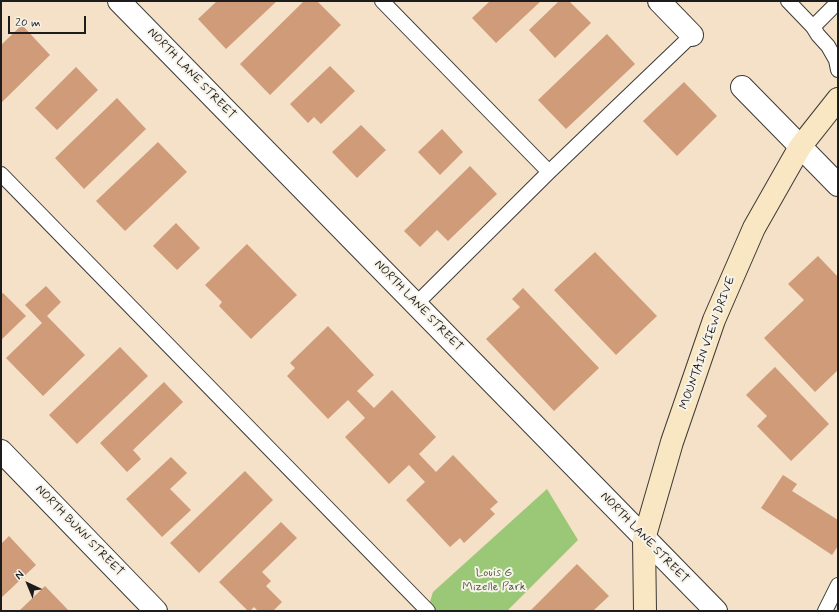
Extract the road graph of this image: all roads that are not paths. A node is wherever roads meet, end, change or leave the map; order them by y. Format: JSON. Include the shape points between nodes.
{"nodes":[{"id":1,"x":119,"y":1,"type":"edge"},
{"id":2,"x":382,"y":1,"type":"edge"},
{"id":3,"x":660,"y":1,"type":"edge"},
{"id":4,"x":788,"y":1,"type":"edge"},
{"id":5,"x":838,"y":2,"type":"edge"},
{"id":6,"x":813,"y":27,"type":"junction"},
{"id":7,"x":692,"y":35,"type":"joint"},
{"id":8,"x":838,"y":70,"type":"edge"},
{"id":9,"x":742,"y":87,"type":"dead end"},
{"id":10,"x":838,"y":97,"type":"edge"},
{"id":11,"x":800,"y":147,"type":"junction"},
{"id":12,"x":549,"y":172,"type":"junction"},
{"id":13,"x":1,"y":174,"type":"edge"},
{"id":14,"x":838,"y":185,"type":"edge"},
{"id":15,"x":416,"y":304,"type":"junction"},
{"id":16,"x":1,"y":451,"type":"edge"},
{"id":17,"x":644,"y":539,"type":"junction"},
{"id":18,"x":838,"y":585,"type":"edge"},
{"id":19,"x":156,"y":611,"type":"edge"},
{"id":20,"x":428,"y":611,"type":"edge"},
{"id":21,"x":645,"y":611,"type":"edge"},
{"id":22,"x":716,"y":611,"type":"edge"},
{"id":23,"x":825,"y":611,"type":"edge"}],
"edges":[{"from":1,"to":15,"type":"street","name":"NORTH LANE STREET"},
{"from":2,"to":12,"type":"lane"},
{"from":3,"to":7,"type":"street"},
{"from":4,"to":6,"type":"lane"},
{"from":5,"to":6,"type":"lane"},
{"from":6,"to":8,"type":"lane","via":[[828,46]]},
{"from":7,"to":12,"type":"lane"},
{"from":9,"to":11,"type":"street"},
{"from":10,"to":11,"type":"street","name":"MOUNTAIN VIEW DRIVE"},
{"from":11,"to":14,"type":"street"},
{"from":11,"to":17,"type":"street","name":"MOUNTAIN VIEW DRIVE","via":[[754,228],[714,320],[672,442]]},
{"from":12,"to":15,"type":"lane"},
{"from":13,"to":20,"type":"lane"},
{"from":15,"to":17,"type":"street","name":"NORTH LANE STREET"},
{"from":16,"to":19,"type":"street","name":"NORTH BUNN STREET"},
{"from":17,"to":21,"type":"street","name":"MOUNTAIN VIEW DRIVE"},
{"from":17,"to":22,"type":"street","name":"NORTH LANE STREET"},
{"from":18,"to":23,"type":"lane"}]}
